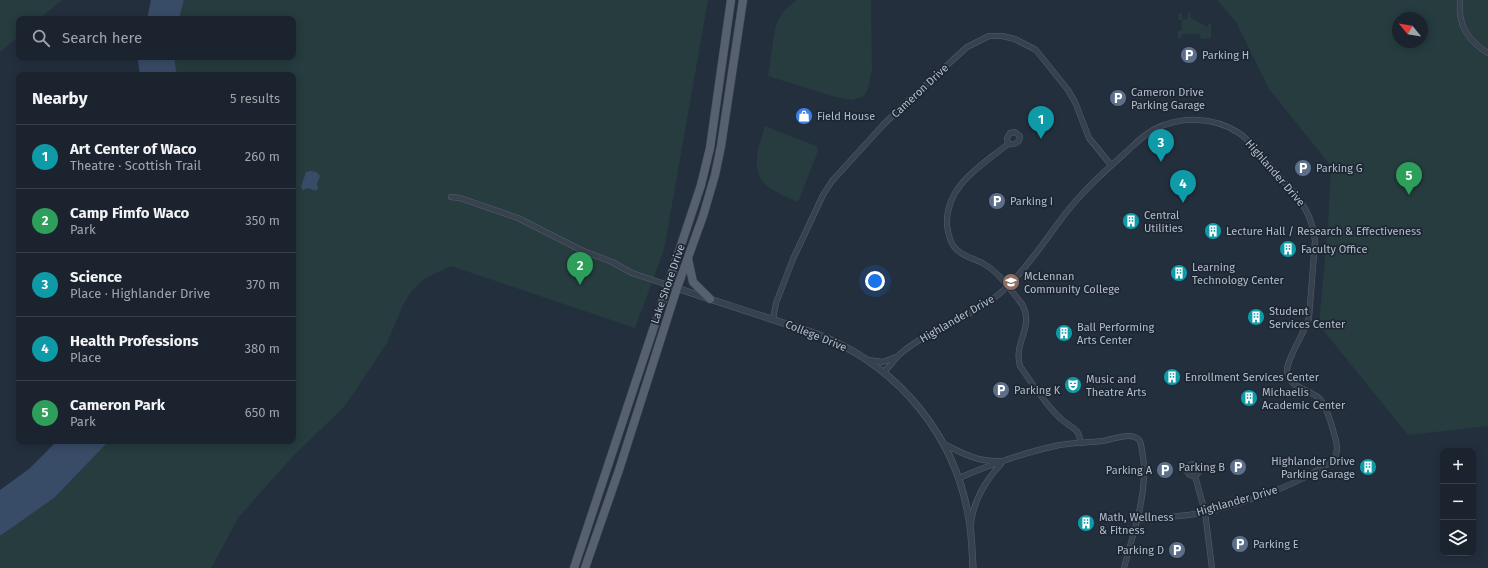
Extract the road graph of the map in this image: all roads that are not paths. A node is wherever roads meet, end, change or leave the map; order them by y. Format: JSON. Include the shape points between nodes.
{"nodes":[{"id":1,"x":731,"y":0,"type":"edge"},
{"id":2,"x":743,"y":0,"type":"edge"},
{"id":3,"x":1460,"y":0,"type":"edge"},
{"id":4,"x":1488,"y":53,"type":"edge"},
{"id":5,"x":1008,"y":144,"type":"dead end"},
{"id":6,"x":1111,"y":165,"type":"junction"},
{"id":7,"x":450,"y":197,"type":"dead end"},
{"id":8,"x":688,"y":257,"type":"junction"},
{"id":9,"x":668,"y":285,"type":"junction"},
{"id":10,"x":1007,"y":287,"type":"junction"},
{"id":11,"x":677,"y":288,"type":"junction"},
{"id":12,"x":710,"y":299,"type":"junction"},
{"id":13,"x":773,"y":319,"type":"junction"},
{"id":14,"x":900,"y":354,"type":"junction"},
{"id":15,"x":868,"y":360,"type":"junction"},
{"id":16,"x":884,"y":372,"type":"junction"},
{"id":17,"x":1080,"y":443,"type":"junction"},
{"id":18,"x":944,"y":444,"type":"junction"},
{"id":19,"x":1003,"y":461,"type":"junction"},
{"id":20,"x":1195,"y":476,"type":"dead end"},
{"id":21,"x":959,"y":478,"type":"junction"},
{"id":22,"x":1205,"y":512,"type":"junction"},
{"id":23,"x":1136,"y":520,"type":"junction"},
{"id":24,"x":970,"y":527,"type":"junction"},
{"id":25,"x":574,"y":568,"type":"edge"},
{"id":26,"x":585,"y":568,"type":"edge"},
{"id":27,"x":973,"y":568,"type":"edge"},
{"id":28,"x":1124,"y":568,"type":"edge"},
{"id":29,"x":1212,"y":568,"type":"edge"}],
"edges":[{"from":1,"to":9,"type":"main road","name":"Lake Shore Drive","via":[[710,148],[688,227]]},
{"from":2,"to":8,"type":"main road","name":"Lake Shore Drive","via":[[718,161]]},
{"from":3,"to":4,"type":"street","via":[[1460,19],[1468,35],[1477,46]]},
{"from":5,"to":10,"type":"street","via":[[957,188],[951,197],[947,217],[949,237],[957,250],[995,272]]},
{"from":6,"to":10,"type":"street","name":"Highlander Drive","via":[[1070,208]]},
{"from":6,"to":13,"type":"street","name":"Cameron Drive","via":[[1089,138],[1068,90],[1036,50],[1015,39],[1002,36],[989,36],[978,41],[967,47],[909,100],[871,137],[832,181],[793,259],[776,303]]},
{"from":6,"to":22,"type":"street","name":"Highlander Drive","via":[[1152,131],[1168,123],[1196,119],[1215,123],[1231,128],[1246,139],[1304,205],[1314,228],[1309,318],[1287,364],[1287,372],[1290,380],[1297,386],[1320,398],[1326,408],[1337,452],[1332,461],[1291,485]]},
{"from":7,"to":9,"type":"street","via":[[518,218],[632,273]]},
{"from":8,"to":11,"type":"main road","name":"Lake Shore Drive"},
{"from":8,"to":12,"type":"main road","via":[[693,282]]},
{"from":9,"to":11,"type":"street","name":"College Drive"},
{"from":9,"to":25,"type":"main road","name":"Lake Shore Drive"},
{"from":10,"to":14,"type":"street","name":"Highlander Drive","via":[[980,308],[921,339]]},
{"from":10,"to":17,"type":"street","via":[[1022,304],[1027,319],[1018,348],[1020,366],[1059,418],[1077,430]]},
{"from":11,"to":12,"type":"street","name":"College Drive"},
{"from":11,"to":26,"type":"main road","name":"Lake Shore Drive"},
{"from":12,"to":13,"type":"street","name":"College Drive"},
{"from":13,"to":15,"type":"street","name":"College Drive","via":[[826,338]]},
{"from":14,"to":15,"type":"street","name":"Highlander Drive","via":[[883,362]]},
{"from":14,"to":16,"type":"street","name":"Highlander Drive"},
{"from":15,"to":16,"type":"street","name":"College Drive"},
{"from":16,"to":18,"type":"street","name":"College Drive","via":[[917,404]]},
{"from":17,"to":19,"type":"street","via":[[1056,446]]},
{"from":17,"to":23,"type":"street","via":[[1131,436],[1138,438],[1145,470],[1142,500]]},
{"from":18,"to":19,"type":"street","via":[[975,459]]},
{"from":18,"to":21,"type":"street","name":"College Drive"},
{"from":19,"to":21,"type":"street"},
{"from":19,"to":24,"type":"street","via":[[978,496]]},
{"from":20,"to":22,"type":"street"},
{"from":21,"to":24,"type":"street","name":"College Drive"},
{"from":22,"to":23,"type":"street","name":"Highlander Drive"},
{"from":22,"to":29,"type":"street"},
{"from":23,"to":28,"type":"street"},
{"from":24,"to":27,"type":"street","name":"College Drive"}]}
